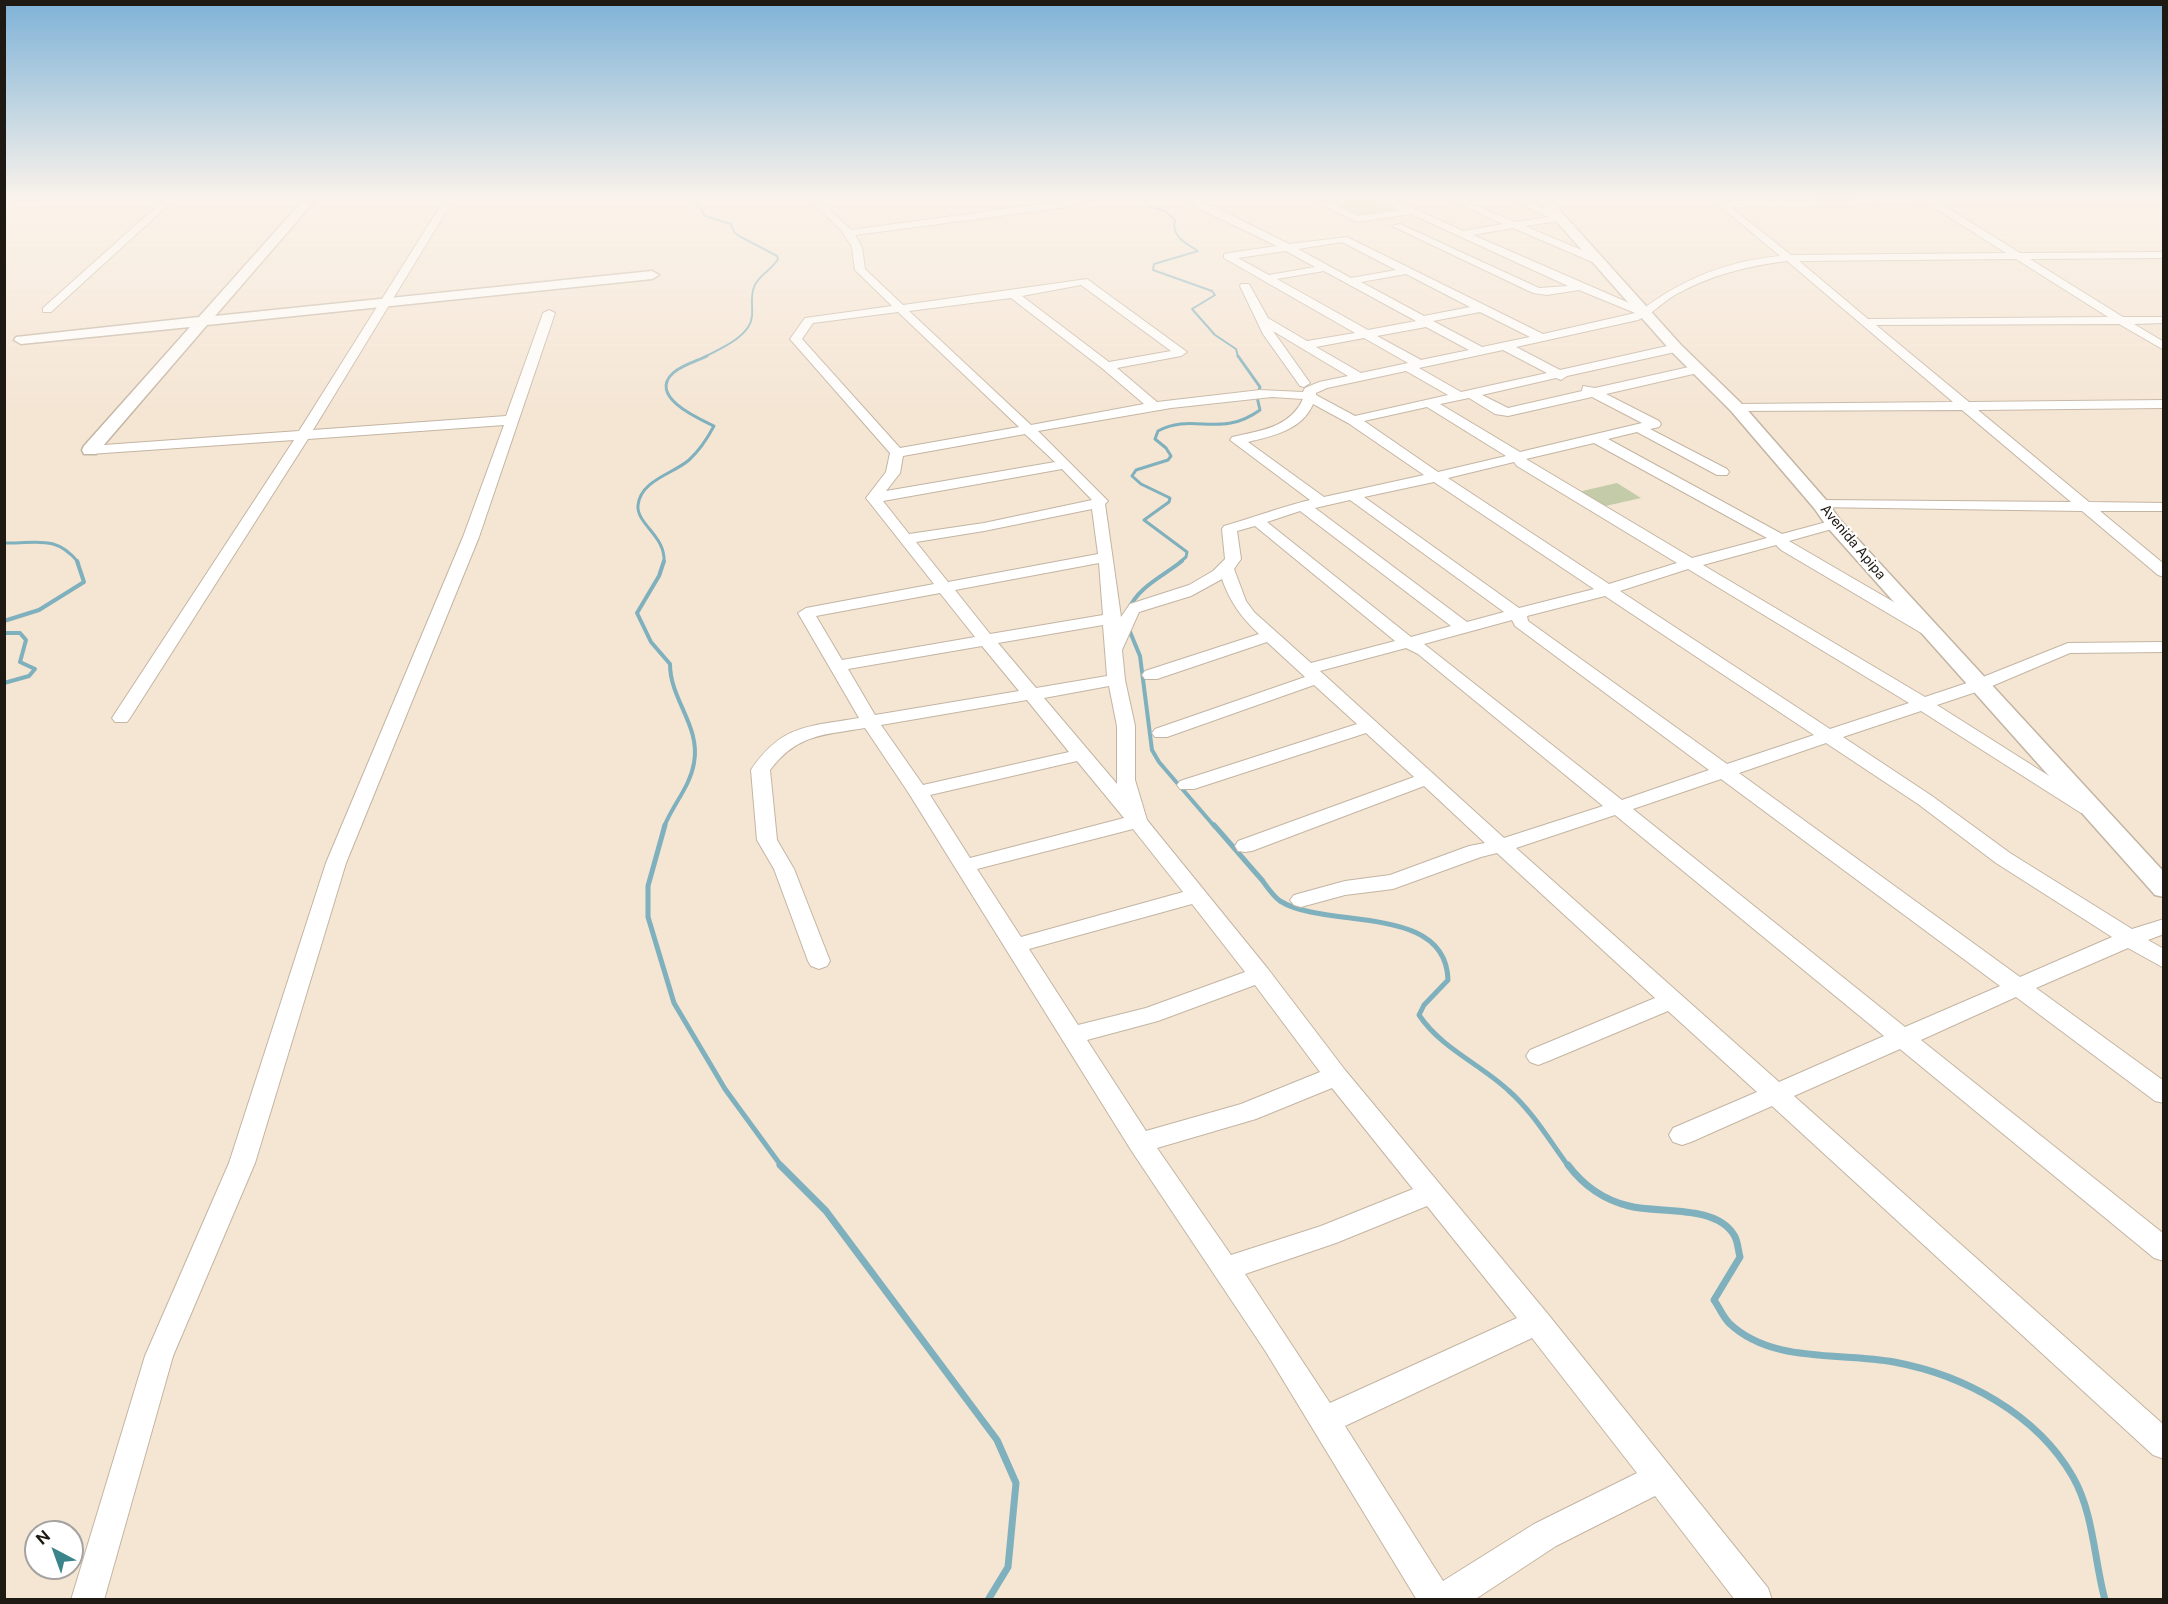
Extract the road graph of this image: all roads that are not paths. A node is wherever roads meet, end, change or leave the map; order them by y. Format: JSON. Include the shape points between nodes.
{"nodes":[{"id":1,"x":90,"y":272,"type":"edge"},
{"id":2,"x":247,"y":272,"type":"edge"},
{"id":3,"x":405,"y":272,"type":"edge"},
{"id":4,"x":633,"y":272,"type":"edge"},
{"id":5,"x":862,"y":272,"type":"edge"},
{"id":6,"x":1256,"y":272,"type":"edge"},
{"id":7,"x":1303,"y":272,"type":"edge"},
{"id":8,"x":1332,"y":272,"type":"edge"},
{"id":9,"x":1402,"y":272,"type":"edge"},
{"id":10,"x":1409,"y":272,"type":"edge"},
{"id":11,"x":1495,"y":272,"type":"edge"},
{"id":12,"x":1546,"y":272,"type":"edge"},
{"id":13,"x":1605,"y":272,"type":"edge"},
{"id":14,"x":1717,"y":272,"type":"edge"},
{"id":15,"x":1805,"y":272,"type":"edge"},
{"id":16,"x":2044,"y":272,"type":"edge"},
{"id":17,"x":1267,"y":278,"type":"junction"},
{"id":18,"x":1350,"y":281,"type":"junction"},
{"id":19,"x":1245,"y":286,"type":"dead end"},
{"id":20,"x":1580,"y":288,"type":"junction"},
{"id":21,"x":1013,"y":294,"type":"junction"},
{"id":22,"x":389,"y":297,"type":"junction"},
{"id":23,"x":1481,"y":308,"type":"junction"},
{"id":24,"x":48,"y":310,"type":"dead end"},
{"id":25,"x":900,"y":310,"type":"junction"},
{"id":26,"x":549,"y":313,"type":"dead end"},
{"id":27,"x":1646,"y":314,"type":"junction"},
{"id":28,"x":208,"y":316,"type":"junction"},
{"id":29,"x":1263,"y":320,"type":"junction"},
{"id":30,"x":2122,"y":320,"type":"junction"},
{"id":31,"x":2163,"y":320,"type":"edge"},
{"id":32,"x":1424,"y":321,"type":"junction"},
{"id":33,"x":1864,"y":322,"type":"junction"},
{"id":34,"x":33,"y":329,"type":"dead end"},
{"id":35,"x":1366,"y":335,"type":"junction"},
{"id":36,"x":1542,"y":338,"type":"junction"},
{"id":37,"x":21,"y":340,"type":"dead end"},
{"id":38,"x":1306,"y":345,"type":"junction"},
{"id":39,"x":1505,"y":346,"type":"junction"},
{"id":40,"x":2163,"y":347,"type":"edge"},
{"id":41,"x":1676,"y":348,"type":"junction"},
{"id":42,"x":1480,"y":351,"type":"junction"},
{"id":43,"x":1107,"y":366,"type":"junction"},
{"id":44,"x":1413,"y":366,"type":"junction"},
{"id":45,"x":1698,"y":369,"type":"junction"},
{"id":46,"x":1558,"y":374,"type":"junction"},
{"id":47,"x":1360,"y":378,"type":"junction"},
{"id":48,"x":1307,"y":390,"type":"junction"},
{"id":49,"x":1593,"y":392,"type":"junction"},
{"id":50,"x":1466,"y":395,"type":"junction"},
{"id":51,"x":1430,"y":404,"type":"junction"},
{"id":52,"x":2163,"y":404,"type":"edge"},
{"id":53,"x":1154,"y":406,"type":"junction"},
{"id":54,"x":1966,"y":407,"type":"junction"},
{"id":55,"x":1737,"y":408,"type":"junction"},
{"id":56,"x":512,"y":420,"type":"junction"},
{"id":57,"x":1353,"y":420,"type":"junction"},
{"id":58,"x":1639,"y":428,"type":"junction"},
{"id":59,"x":1030,"y":431,"type":"junction"},
{"id":60,"x":303,"y":435,"type":"junction"},
{"id":61,"x":1596,"y":438,"type":"junction"},
{"id":62,"x":90,"y":450,"type":"joint"},
{"id":63,"x":897,"y":453,"type":"junction"},
{"id":64,"x":1518,"y":457,"type":"junction"},
{"id":65,"x":1065,"y":464,"type":"junction"},
{"id":66,"x":1436,"y":477,"type":"junction"},
{"id":67,"x":1680,"y":484,"type":"junction"},
{"id":68,"x":1352,"y":495,"type":"junction"},
{"id":69,"x":873,"y":498,"type":"junction"},
{"id":70,"x":1322,"y":502,"type":"junction"},
{"id":71,"x":1098,"y":503,"type":"junction"},
{"id":72,"x":1820,"y":504,"type":"junction"},
{"id":73,"x":1303,"y":506,"type":"junction"},
{"id":74,"x":2086,"y":507,"type":"junction"},
{"id":75,"x":2163,"y":507,"type":"edge"},
{"id":76,"x":1257,"y":521,"type":"junction"},
{"id":77,"x":1834,"y":524,"type":"junction"},
{"id":78,"x":1780,"y":538,"type":"junction"},
{"id":79,"x":906,"y":539,"type":"junction"},
{"id":80,"x":1106,"y":557,"type":"junction"},
{"id":81,"x":1689,"y":564,"type":"junction"},
{"id":82,"x":1226,"y":569,"type":"junction"},
{"id":83,"x":2163,"y":572,"type":"edge"},
{"id":84,"x":944,"y":587,"type":"junction"},
{"id":85,"x":1608,"y":590,"type":"junction"},
{"id":86,"x":1518,"y":615,"type":"junction"},
{"id":87,"x":1113,"y":618,"type":"junction"},
{"id":88,"x":1465,"y":629,"type":"junction"},
{"id":89,"x":1929,"y":630,"type":"junction"},
{"id":90,"x":1271,"y":635,"type":"junction"},
{"id":91,"x":986,"y":640,"type":"junction"},
{"id":92,"x":1408,"y":643,"type":"junction"},
{"id":93,"x":2163,"y":647,"type":"edge"},
{"id":94,"x":1114,"y":652,"type":"junction"},
{"id":95,"x":837,"y":666,"type":"junction"},
{"id":96,"x":1313,"y":674,"type":"junction"},
{"id":97,"x":1151,"y":675,"type":"dead end"},
{"id":98,"x":1116,"y":680,"type":"junction"},
{"id":99,"x":1979,"y":685,"type":"junction"},
{"id":100,"x":1030,"y":693,"type":"junction"},
{"id":101,"x":1923,"y":704,"type":"junction"},
{"id":102,"x":121,"y":718,"type":"dead end"},
{"id":103,"x":870,"y":722,"type":"junction"},
{"id":104,"x":1369,"y":726,"type":"junction"},
{"id":105,"x":1161,"y":733,"type":"dead end"},
{"id":106,"x":1828,"y":736,"type":"junction"},
{"id":107,"x":1081,"y":755,"type":"junction"},
{"id":108,"x":1722,"y":772,"type":"junction"},
{"id":109,"x":1426,"y":779,"type":"junction"},
{"id":110,"x":1187,"y":785,"type":"dead end"},
{"id":111,"x":918,"y":792,"type":"junction"},
{"id":112,"x":1617,"y":808,"type":"junction"},
{"id":113,"x":2096,"y":814,"type":"junction"},
{"id":114,"x":1137,"y":821,"type":"junction"},
{"id":115,"x":1245,"y":846,"type":"dead end"},
{"id":116,"x":1501,"y":846,"type":"junction"},
{"id":117,"x":964,"y":866,"type":"junction"},
{"id":118,"x":2163,"y":889,"type":"edge"},
{"id":119,"x":1195,"y":896,"type":"junction"},
{"id":120,"x":1301,"y":900,"type":"dead end"},
{"id":121,"x":2163,"y":926,"type":"edge"},
{"id":122,"x":2130,"y":938,"type":"junction"},
{"id":123,"x":1014,"y":946,"type":"junction"},
{"id":124,"x":2163,"y":960,"type":"edge"},
{"id":125,"x":819,"y":961,"type":"dead end"},
{"id":126,"x":1260,"y":975,"type":"junction"},
{"id":127,"x":2018,"y":988,"type":"junction"},
{"id":128,"x":1671,"y":1000,"type":"junction"},
{"id":129,"x":1072,"y":1035,"type":"junction"},
{"id":130,"x":1901,"y":1038,"type":"junction"},
{"id":131,"x":1538,"y":1056,"type":"dead end"},
{"id":132,"x":1336,"y":1076,"type":"junction"},
{"id":133,"x":1776,"y":1094,"type":"junction"},
{"id":134,"x":2163,"y":1094,"type":"edge"},
{"id":135,"x":1682,"y":1135,"type":"dead end"},
{"id":136,"x":1140,"y":1143,"type":"junction"},
{"id":137,"x":1430,"y":1192,"type":"junction"},
{"id":138,"x":2163,"y":1250,"type":"edge"},
{"id":139,"x":1227,"y":1268,"type":"junction"},
{"id":140,"x":1537,"y":1322,"type":"junction"},
{"id":141,"x":1324,"y":1421,"type":"junction"},
{"id":142,"x":2163,"y":1445,"type":"edge"},
{"id":143,"x":1660,"y":1478,"type":"junction"},
{"id":144,"x":87,"y":1599,"type":"edge"},
{"id":145,"x":1436,"y":1599,"type":"edge"},
{"id":146,"x":1443,"y":1599,"type":"edge"},
{"id":147,"x":1756,"y":1599,"type":"edge"}],
"edges":[{"from":1,"to":24,"type":"street"},
{"from":2,"to":28,"type":"street"},
{"from":3,"to":22,"type":"street"},
{"from":4,"to":22,"type":"street"},
{"from":5,"to":25,"type":"street"},
{"from":6,"to":17,"type":"street"},
{"from":7,"to":17,"type":"street"},
{"from":8,"to":18,"type":"street"},
{"from":9,"to":18,"type":"street"},
{"from":10,"to":23,"type":"street"},
{"from":11,"to":20,"type":"street","via":[[1537,291]]},
{"from":12,"to":20,"type":"street"},
{"from":13,"to":27,"type":"street","name":"Avenida Apipa"},
{"from":14,"to":27,"type":"street","via":[[1657,301]]},
{"from":15,"to":33,"type":"street"},
{"from":16,"to":30,"type":"street"},
{"from":17,"to":35,"type":"street"},
{"from":18,"to":32,"type":"street"},
{"from":19,"to":29,"type":"street"},
{"from":20,"to":27,"type":"street"},
{"from":21,"to":25,"type":"street"},
{"from":21,"to":43,"type":"street"},
{"from":21,"to":43,"type":"street","via":[[1083,281],[1181,352]]},
{"from":22,"to":28,"type":"street"},
{"from":22,"to":60,"type":"street"},
{"from":23,"to":32,"type":"street"},
{"from":23,"to":36,"type":"street"},
{"from":25,"to":59,"type":"street"},
{"from":25,"to":63,"type":"street","via":[[809,320],[796,339]]},
{"from":26,"to":56,"type":"street"},
{"from":27,"to":36,"type":"street"},
{"from":27,"to":41,"type":"street","name":"Avenida Apipa"},
{"from":28,"to":34,"type":"street"},
{"from":28,"to":37,"type":"street"},
{"from":28,"to":62,"type":"street"},
{"from":29,"to":38,"type":"street"},
{"from":29,"to":48,"type":"street"},
{"from":30,"to":31,"type":"street"},
{"from":30,"to":33,"type":"street"},
{"from":30,"to":40,"type":"street"},
{"from":32,"to":35,"type":"street"},
{"from":32,"to":42,"type":"street"},
{"from":33,"to":54,"type":"street"},
{"from":35,"to":38,"type":"street"},
{"from":35,"to":44,"type":"street"},
{"from":36,"to":39,"type":"street"},
{"from":38,"to":47,"type":"street"},
{"from":39,"to":42,"type":"street"},
{"from":39,"to":46,"type":"street"},
{"from":41,"to":45,"type":"street","name":"Avenida Apipa"},
{"from":41,"to":46,"type":"street"},
{"from":42,"to":44,"type":"street"},
{"from":43,"to":53,"type":"street"},
{"from":44,"to":47,"type":"street"},
{"from":44,"to":50,"type":"street"},
{"from":45,"to":49,"type":"street"},
{"from":45,"to":55,"type":"street","name":"Avenida Apipa"},
{"from":46,"to":49,"type":"street"},
{"from":46,"to":50,"type":"street"},
{"from":47,"to":48,"type":"street"},
{"from":48,"to":53,"type":"street"},
{"from":48,"to":57,"type":"street"},
{"from":48,"to":70,"type":"street","via":[[1306,408],[1282,428],[1236,440]]},
{"from":49,"to":50,"type":"street","via":[[1504,412]]},
{"from":49,"to":58,"type":"street","via":[[1654,424]]},
{"from":50,"to":51,"type":"street"},
{"from":51,"to":57,"type":"street"},
{"from":51,"to":64,"type":"street"},
{"from":52,"to":54,"type":"street"},
{"from":53,"to":59,"type":"street"},
{"from":54,"to":55,"type":"street"},
{"from":54,"to":74,"type":"street"},
{"from":55,"to":72,"type":"street","name":"Avenida Apipa"},
{"from":56,"to":60,"type":"street"},
{"from":56,"to":144,"type":"street","via":[[471,537],[336,863],[242,1163],[159,1356]]},
{"from":57,"to":66,"type":"street"},
{"from":58,"to":61,"type":"street"},
{"from":58,"to":67,"type":"street","via":[[1722,472]]},
{"from":59,"to":63,"type":"street"},
{"from":59,"to":65,"type":"street"},
{"from":60,"to":62,"type":"street"},
{"from":60,"to":102,"type":"street"},
{"from":61,"to":64,"type":"street"},
{"from":61,"to":67,"type":"street"},
{"from":63,"to":69,"type":"street","via":[[893,473]]},
{"from":64,"to":66,"type":"street"},
{"from":64,"to":81,"type":"street","via":[[1522,464]]},
{"from":65,"to":69,"type":"street"},
{"from":65,"to":71,"type":"street","via":[[1100,498]]},
{"from":66,"to":68,"type":"street"},
{"from":66,"to":85,"type":"street"},
{"from":67,"to":78,"type":"street"},
{"from":68,"to":70,"type":"street"},
{"from":68,"to":86,"type":"street"},
{"from":69,"to":79,"type":"street"},
{"from":70,"to":73,"type":"street"},
{"from":71,"to":79,"type":"street"},
{"from":71,"to":80,"type":"street"},
{"from":72,"to":74,"type":"street"},
{"from":72,"to":77,"type":"street","name":"Avenida Apipa"},
{"from":73,"to":76,"type":"street"},
{"from":73,"to":88,"type":"street"},
{"from":74,"to":75,"type":"street"},
{"from":74,"to":83,"type":"street"},
{"from":76,"to":82,"type":"street","via":[[1229,529],[1233,559]]},
{"from":76,"to":92,"type":"street"},
{"from":77,"to":78,"type":"street"},
{"from":77,"to":89,"type":"street","name":"Avenida Apipa"},
{"from":78,"to":81,"type":"street"},
{"from":78,"to":89,"type":"street","via":[[1786,547]]},
{"from":79,"to":84,"type":"street"},
{"from":80,"to":84,"type":"street"},
{"from":80,"to":87,"type":"street"},
{"from":81,"to":85,"type":"street"},
{"from":81,"to":101,"type":"street"},
{"from":82,"to":90,"type":"street","via":[[1242,608]]},
{"from":82,"to":94,"type":"street","via":[[1208,584],[1132,609]]},
{"from":84,"to":91,"type":"street"},
{"from":84,"to":95,"type":"street","via":[[806,613]]},
{"from":85,"to":86,"type":"street"},
{"from":85,"to":106,"type":"street"},
{"from":86,"to":88,"type":"street"},
{"from":86,"to":108,"type":"street","via":[[1521,623]]},
{"from":87,"to":91,"type":"street"},
{"from":87,"to":94,"type":"street"},
{"from":88,"to":92,"type":"street"},
{"from":89,"to":99,"type":"street","name":"Avenida Apipa"},
{"from":90,"to":96,"type":"street"},
{"from":90,"to":97,"type":"street"},
{"from":91,"to":95,"type":"street"},
{"from":91,"to":100,"type":"street"},
{"from":92,"to":96,"type":"street"},
{"from":92,"to":112,"type":"street","via":[[1424,650]]},
{"from":93,"to":99,"type":"street","via":[[2068,648]]},
{"from":94,"to":98,"type":"street"},
{"from":95,"to":103,"type":"street"},
{"from":96,"to":104,"type":"street"},
{"from":96,"to":105,"type":"street"},
{"from":98,"to":100,"type":"street"},
{"from":98,"to":114,"type":"street","via":[[1126,726],[1125,780]]},
{"from":99,"to":101,"type":"street"},
{"from":99,"to":113,"type":"street","name":"Avenida Apipa"},
{"from":100,"to":103,"type":"street"},
{"from":100,"to":107,"type":"street"},
{"from":101,"to":106,"type":"street"},
{"from":101,"to":113,"type":"street"},
{"from":103,"to":111,"type":"street"},
{"from":103,"to":125,"type":"street","via":[[795,737],[775,750],[760,770],[767,840],[784,868]]},
{"from":104,"to":109,"type":"street"},
{"from":104,"to":110,"type":"street"},
{"from":106,"to":108,"type":"street"},
{"from":106,"to":122,"type":"street","via":[[2003,858]]},
{"from":107,"to":111,"type":"street"},
{"from":107,"to":114,"type":"street"},
{"from":108,"to":112,"type":"street"},
{"from":108,"to":127,"type":"street"},
{"from":109,"to":115,"type":"street"},
{"from":109,"to":116,"type":"street"},
{"from":111,"to":117,"type":"street"},
{"from":112,"to":116,"type":"street"},
{"from":112,"to":130,"type":"street"},
{"from":113,"to":118,"type":"street","name":"Avenida Apipa"},
{"from":114,"to":117,"type":"street"},
{"from":114,"to":119,"type":"street"},
{"from":116,"to":120,"type":"street","via":[[1476,851],[1393,882],[1345,888]]},
{"from":116,"to":128,"type":"street"},
{"from":117,"to":123,"type":"street"},
{"from":119,"to":123,"type":"street"},
{"from":119,"to":126,"type":"street"},
{"from":121,"to":122,"type":"street"},
{"from":122,"to":124,"type":"street"},
{"from":122,"to":127,"type":"street"},
{"from":123,"to":129,"type":"street"},
{"from":126,"to":129,"type":"street","via":[[1150,1015]]},
{"from":126,"to":132,"type":"street"},
{"from":127,"to":130,"type":"street"},
{"from":127,"to":134,"type":"street"},
{"from":128,"to":131,"type":"street"},
{"from":128,"to":133,"type":"street"},
{"from":129,"to":136,"type":"street"},
{"from":130,"to":133,"type":"street"},
{"from":130,"to":138,"type":"street"},
{"from":132,"to":136,"type":"street","via":[[1247,1112]]},
{"from":132,"to":137,"type":"street"},
{"from":133,"to":135,"type":"street"},
{"from":133,"to":142,"type":"street"},
{"from":136,"to":139,"type":"street"},
{"from":137,"to":139,"type":"street","via":[[1327,1235]]},
{"from":137,"to":140,"type":"street"},
{"from":139,"to":141,"type":"street"},
{"from":140,"to":141,"type":"street"},
{"from":140,"to":143,"type":"street"},
{"from":141,"to":145,"type":"street"},
{"from":143,"to":146,"type":"street","via":[[1545,1536]]},
{"from":143,"to":147,"type":"street"}]}
